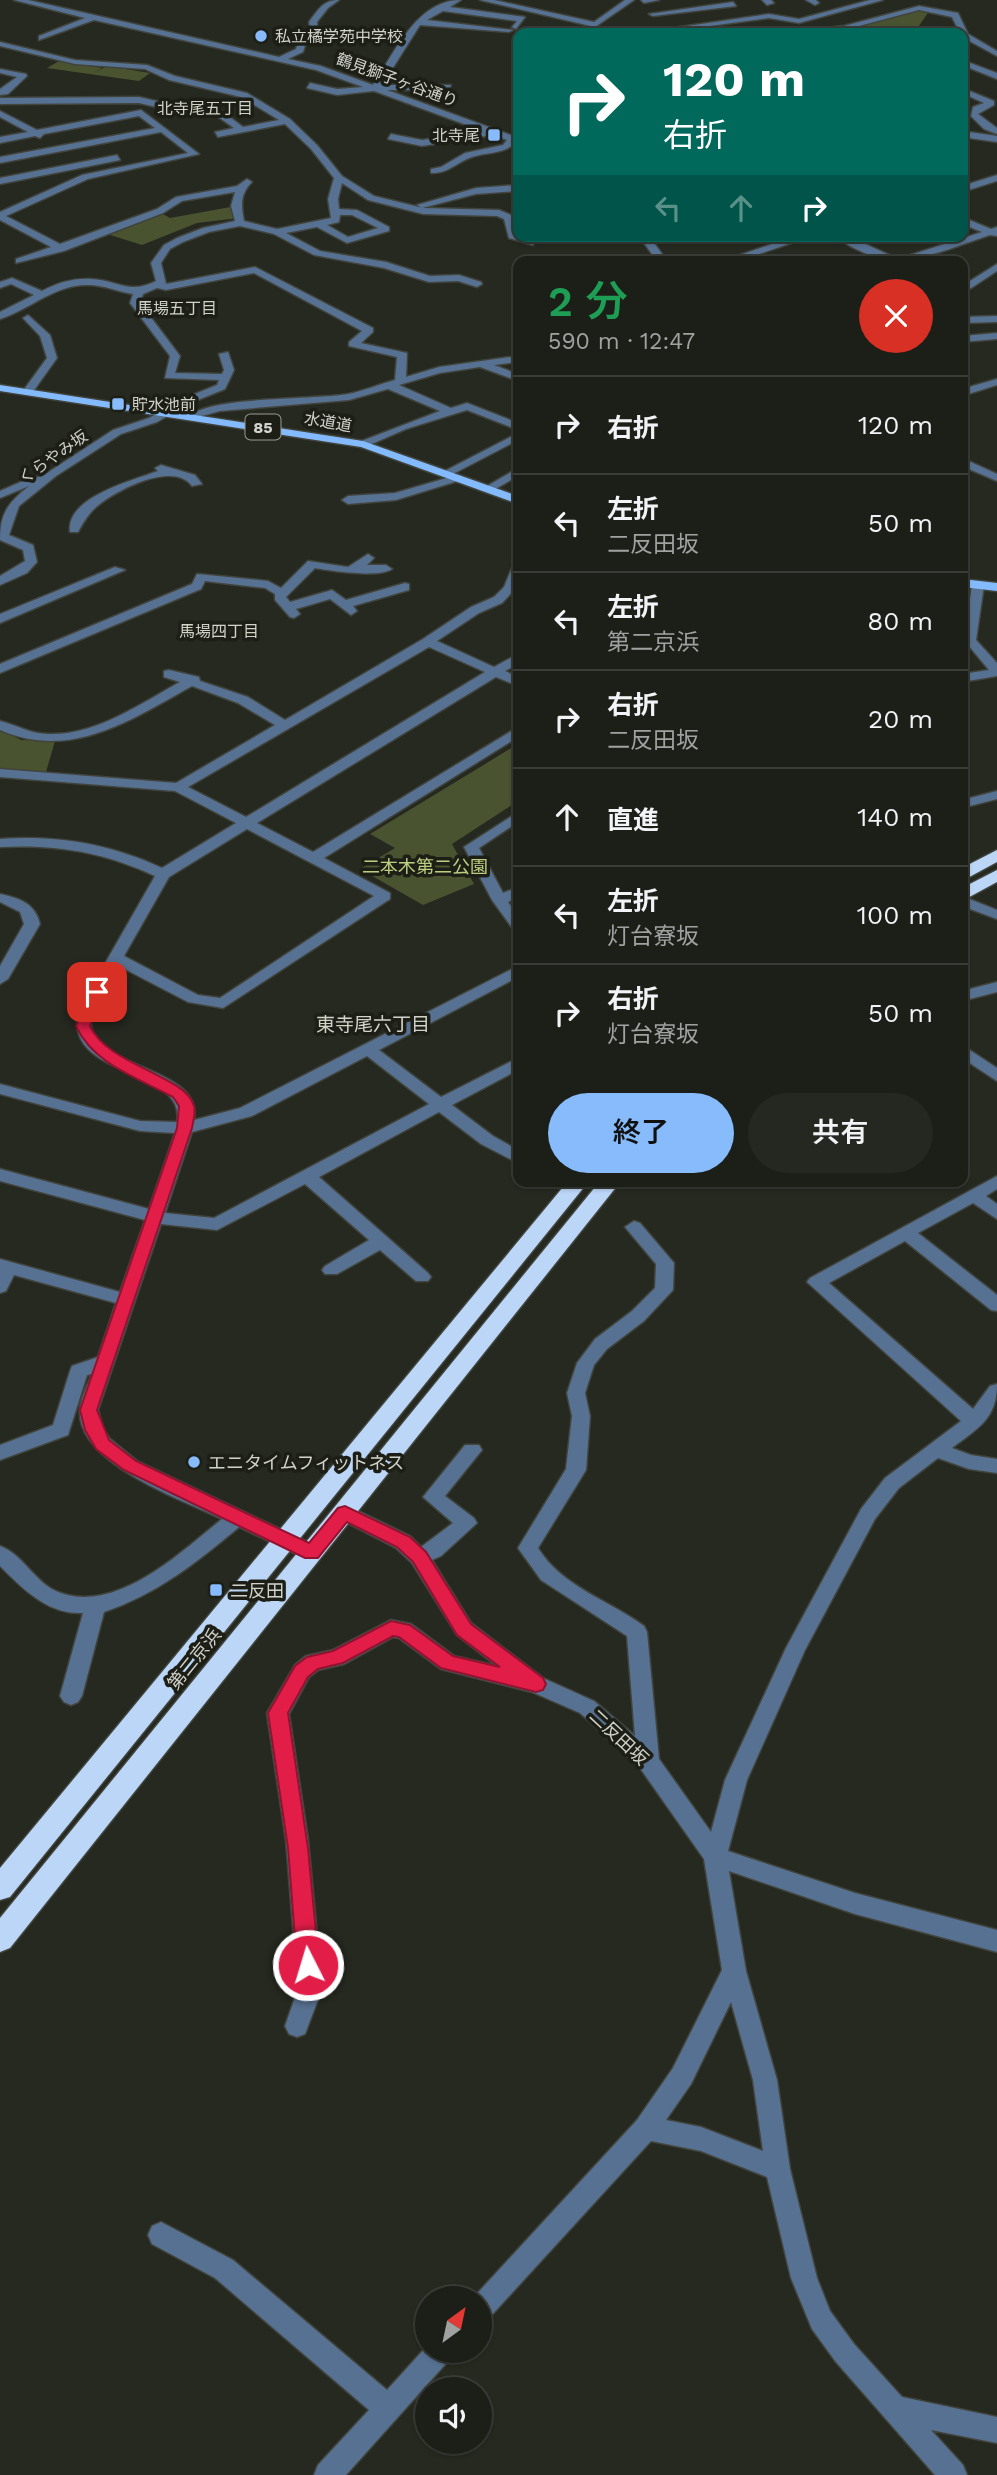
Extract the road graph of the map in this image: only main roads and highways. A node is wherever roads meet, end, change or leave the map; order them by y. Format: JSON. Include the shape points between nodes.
{"nodes":[{"id":1,"x":0,"y":388,"type":"edge"},
{"id":2,"x":513,"y":498,"type":"edge"},
{"id":3,"x":968,"y":583,"type":"edge"},
{"id":4,"x":997,"y":587,"type":"edge"},
{"id":5,"x":997,"y":855,"type":"edge"},
{"id":6,"x":968,"y":872,"type":"edge"},
{"id":7,"x":997,"y":875,"type":"edge"},
{"id":8,"x":968,"y":894,"type":"edge"},
{"id":9,"x":569,"y":1187,"type":"edge"},
{"id":10,"x":606,"y":1187,"type":"edge"},
{"id":11,"x":0,"y":1888,"type":"edge"},
{"id":12,"x":0,"y":1939,"type":"edge"}],
"edges":[{"from":1,"to":2,"type":"main road","name":"水道道","number":"85","via":[[363,444]]},
{"from":3,"to":4,"type":"main road"},
{"from":5,"to":6,"type":"highway"},
{"from":7,"to":8,"type":"highway"},
{"from":9,"to":11,"type":"highway","name":"第二京浜","via":[[288,1541]]},
{"from":10,"to":12,"type":"highway","name":"第二京浜"}]}
